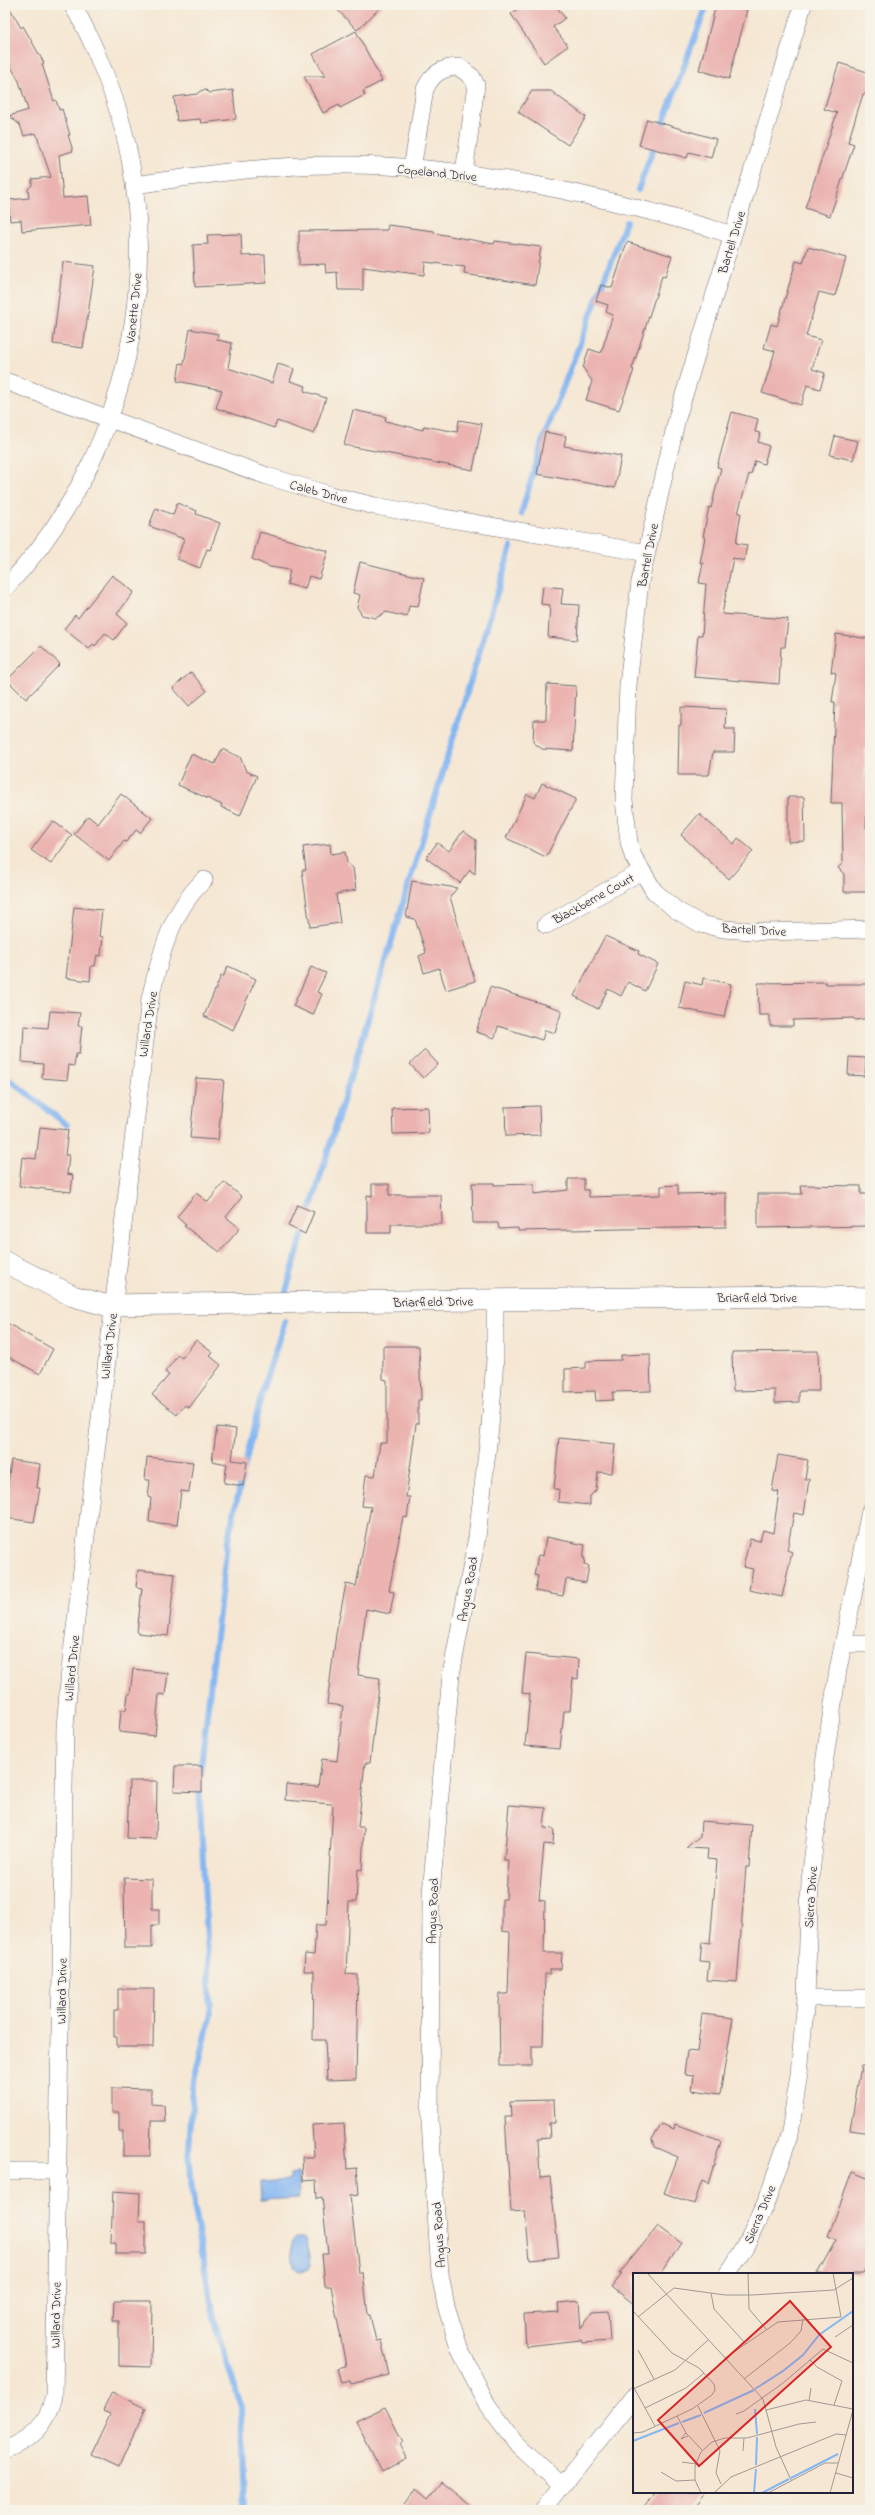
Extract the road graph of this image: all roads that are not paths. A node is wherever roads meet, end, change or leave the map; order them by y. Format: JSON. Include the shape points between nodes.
{"nodes":[{"id":1,"x":72,"y":5,"type":"edge"},
{"id":2,"x":803,"y":5,"type":"edge"},
{"id":3,"x":412,"y":169,"type":"junction"},
{"id":4,"x":464,"y":173,"type":"junction"},
{"id":5,"x":135,"y":184,"type":"junction"},
{"id":6,"x":733,"y":235,"type":"junction"},
{"id":7,"x":5,"y":381,"type":"edge"},
{"id":8,"x":110,"y":419,"type":"junction"},
{"id":9,"x":647,"y":553,"type":"junction"},
{"id":10,"x":5,"y":588,"type":"edge"},
{"id":11,"x":640,"y":872,"type":"junction"},
{"id":12,"x":204,"y":880,"type":"dead end"},
{"id":13,"x":546,"y":925,"type":"dead end"},
{"id":14,"x":870,"y":929,"type":"edge"},
{"id":15,"x":5,"y":1262,"type":"edge"},
{"id":16,"x":870,"y":1298,"type":"edge"},
{"id":17,"x":495,"y":1300,"type":"junction"},
{"id":18,"x":113,"y":1304,"type":"junction"},
{"id":19,"x":870,"y":1511,"type":"edge"},
{"id":20,"x":844,"y":1644,"type":"junction"},
{"id":21,"x":870,"y":1644,"type":"edge"},
{"id":22,"x":806,"y":1998,"type":"junction"},
{"id":23,"x":870,"y":1998,"type":"edge"},
{"id":24,"x":5,"y":2171,"type":"edge"},
{"id":25,"x":59,"y":2171,"type":"junction"},
{"id":26,"x":729,"y":2273,"type":"edge"},
{"id":27,"x":633,"y":2397,"type":"edge"},
{"id":28,"x":5,"y":2450,"type":"edge"},
{"id":29,"x":562,"y":2486,"type":"junction"},
{"id":30,"x":543,"y":2510,"type":"edge"}],
"edges":[{"from":1,"to":5,"type":"street","name":"Vanette Drive","via":[[109,83],[120,117]]},
{"from":2,"to":6,"type":"street","name":"Bartell Drive"},
{"from":3,"to":4,"type":"street","name":"Copeland Drive"},
{"from":3,"to":4,"type":"street","via":[[425,89],[430,79],[440,71],[459,67],[469,74],[476,85]]},
{"from":3,"to":5,"type":"street","name":"Copeland Drive","via":[[336,165],[268,167]]},
{"from":4,"to":6,"type":"street","name":"Copeland Drive","via":[[651,210]]},
{"from":5,"to":8,"type":"street","name":"Vanette Drive","via":[[139,250],[136,305],[127,360]]},
{"from":6,"to":9,"type":"street","name":"Bartell Drive","via":[[677,418]]},
{"from":7,"to":8,"type":"street","name":"Caleb Drive"},
{"from":8,"to":9,"type":"street","name":"Caleb Drive","via":[[267,476],[330,495],[375,506]]},
{"from":8,"to":10,"type":"street","name":"Vanette Drive","via":[[66,510],[28,563]]},
{"from":9,"to":11,"type":"street","name":"Bartell Drive","via":[[640,582],[628,685],[624,800],[629,842]]},
{"from":11,"to":13,"type":"street","name":"Blackberne Court"},
{"from":11,"to":14,"type":"street","name":"Bartell Drive","via":[[654,891],[676,910],[701,924],[723,929],[766,932]]},
{"from":12,"to":18,"type":"street","name":"Willard Drive","via":[[182,905],[169,933],[150,998]]},
{"from":15,"to":18,"type":"street","name":"Briarfield Drive","via":[[73,1296]]},
{"from":16,"to":17,"type":"street","name":"Briarfield Drive","via":[[790,1296]]},
{"from":17,"to":18,"type":"street","name":"Briarfield Drive"},
{"from":17,"to":29,"type":"street","name":"Angus Road","via":[[495,1359],[488,1450],[477,1537],[451,1675],[431,1893],[430,2122],[440,2274],[446,2306],[460,2350],[488,2406],[516,2443]]},
{"from":18,"to":25,"type":"street","name":"Willard Drive","via":[[65,1727]]},
{"from":19,"to":20,"type":"street","name":"Sierra Drive"},
{"from":20,"to":21,"type":"street"},
{"from":20,"to":22,"type":"street","name":"Sierra Drive","via":[[824,1764],[810,1881]]},
{"from":22,"to":23,"type":"street"},
{"from":22,"to":26,"type":"street","name":"Sierra Drive","via":[[790,2134],[767,2200],[746,2245]]},
{"from":24,"to":25,"type":"street"},
{"from":25,"to":28,"type":"street","name":"Willard Drive","via":[[54,2397],[49,2415],[39,2429],[30,2438]]},
{"from":27,"to":29,"type":"street"},
{"from":29,"to":30,"type":"street"}]}
